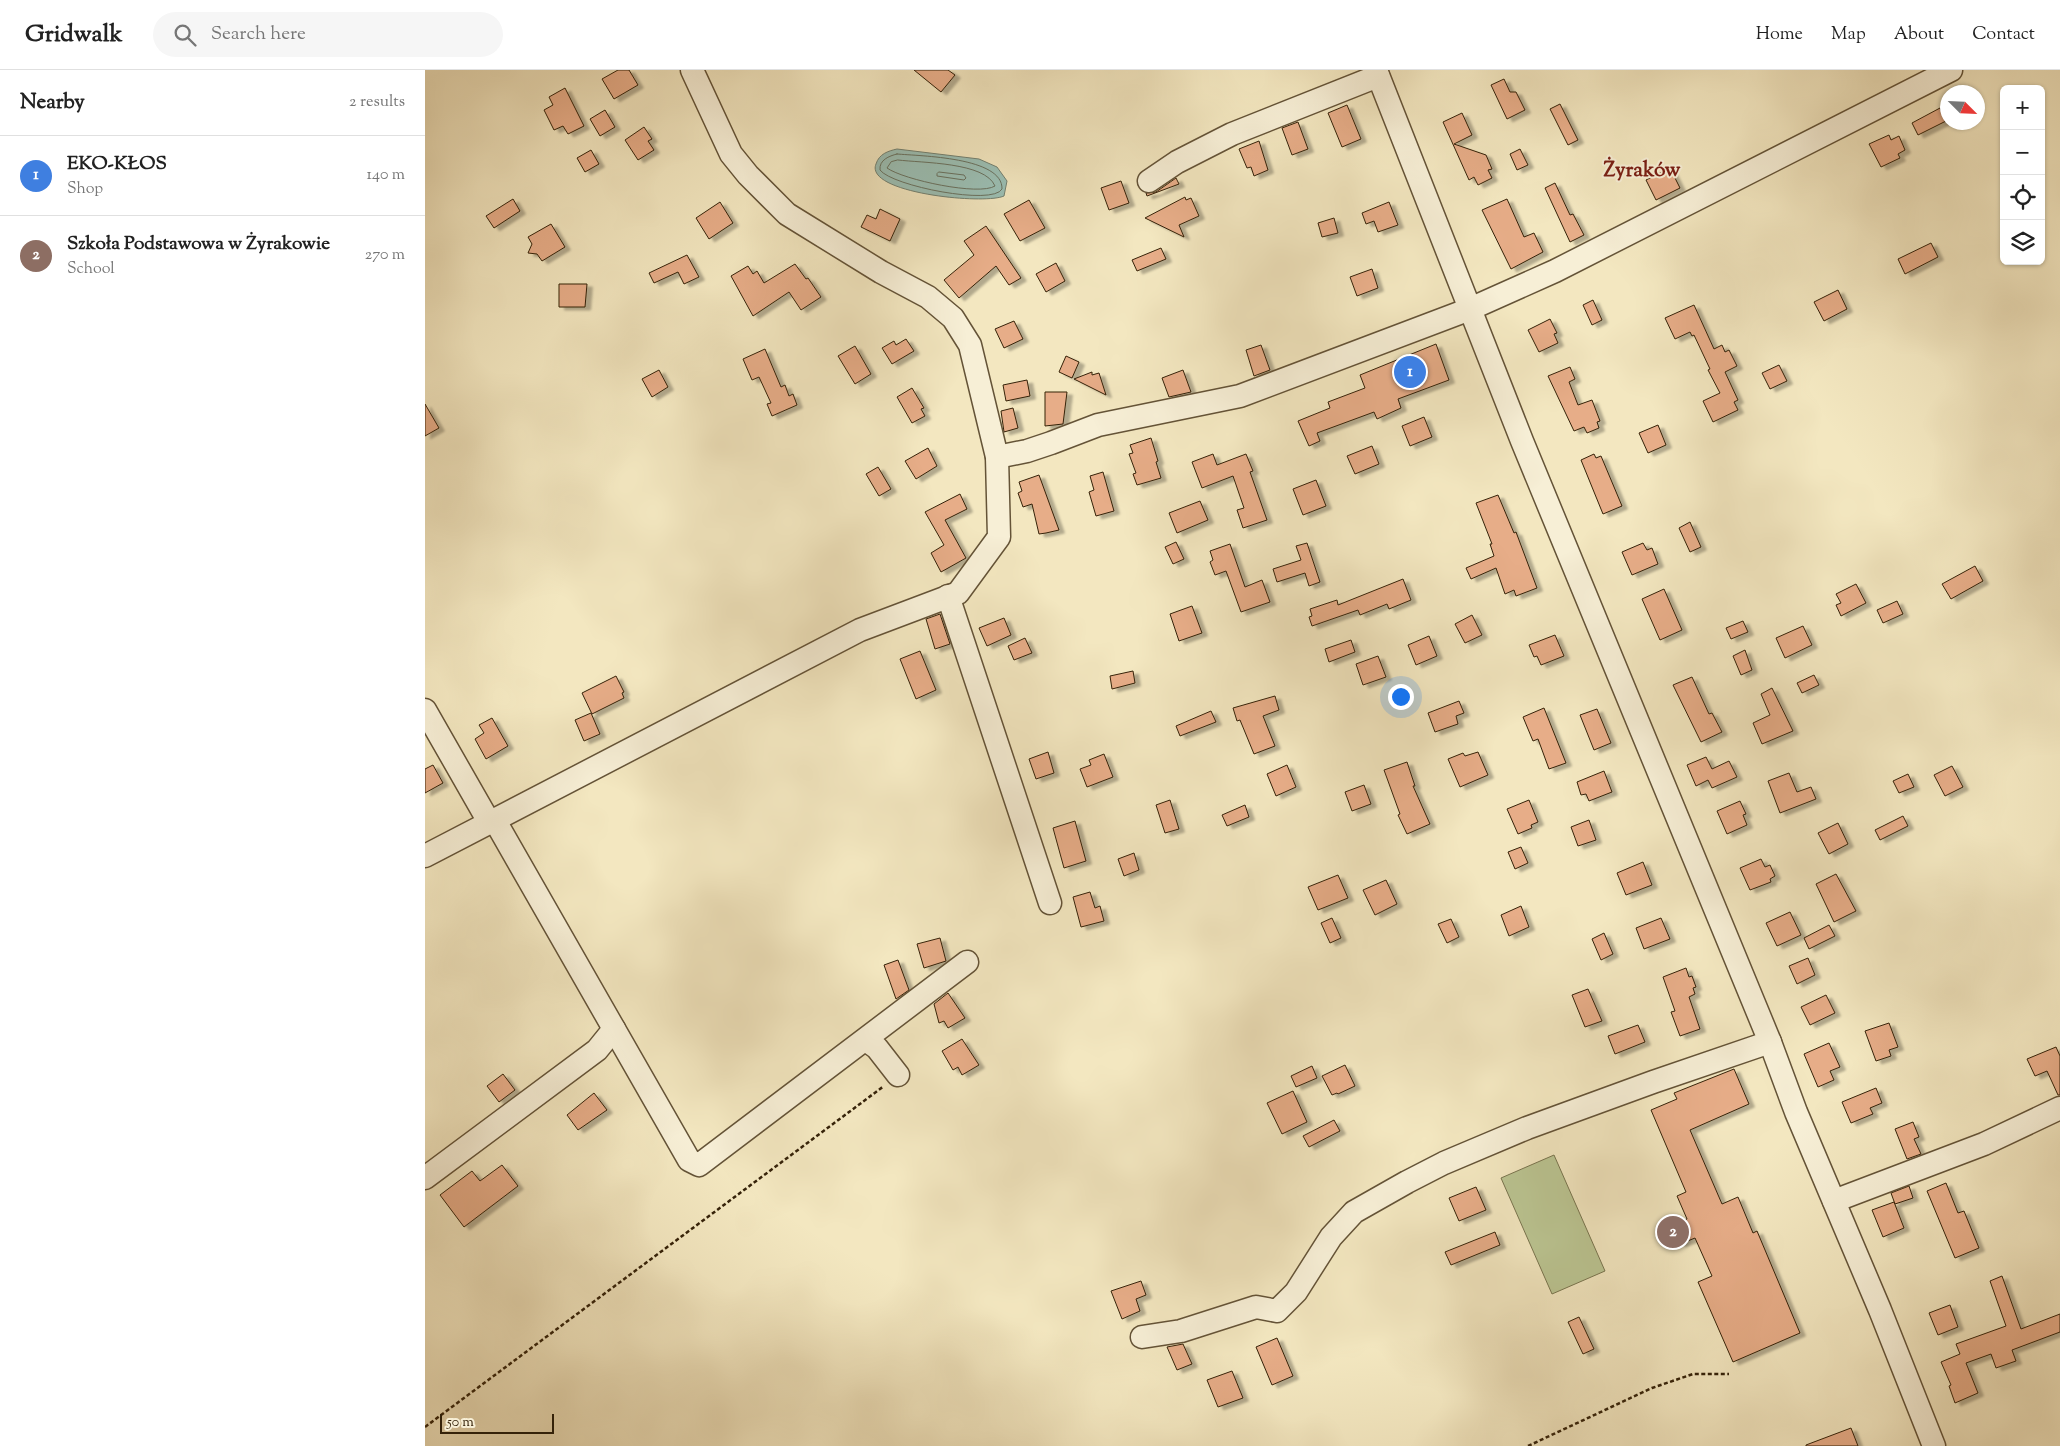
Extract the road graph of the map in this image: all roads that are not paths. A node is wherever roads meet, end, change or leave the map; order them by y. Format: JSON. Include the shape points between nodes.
{"nodes":[{"id":1,"x":692,"y":70,"type":"edge"},
{"id":2,"x":1951,"y":70,"type":"edge"},
{"id":3,"x":1377,"y":73,"type":"edge"},
{"id":4,"x":1149,"y":180,"type":"dead end"},
{"id":5,"x":1470,"y":309,"type":"junction"},
{"id":6,"x":997,"y":457,"type":"junction"},
{"id":7,"x":948,"y":596,"type":"junction"},
{"id":8,"x":425,"y":710,"type":"edge"},
{"id":9,"x":492,"y":820,"type":"junction"},
{"id":10,"x":425,"y":856,"type":"edge"},
{"id":11,"x":1051,"y":903,"type":"dead end"},
{"id":12,"x":967,"y":962,"type":"dead end"},
{"id":13,"x":614,"y":1029,"type":"junction"},
{"id":14,"x":866,"y":1040,"type":"junction"},
{"id":15,"x":1770,"y":1042,"type":"junction"},
{"id":16,"x":898,"y":1075,"type":"road end"},
{"id":17,"x":2060,"y":1108,"type":"edge"},
{"id":18,"x":425,"y":1178,"type":"edge"},
{"id":19,"x":1834,"y":1201,"type":"junction"},
{"id":20,"x":1142,"y":1337,"type":"dead end"},
{"id":21,"x":1934,"y":1446,"type":"edge"}],
"edges":[{"from":1,"to":6,"type":"street","via":[[731,154],[787,214],[928,297],[953,318],[970,345]]},
{"from":2,"to":5,"type":"street","via":[[1555,271]]},
{"from":3,"to":4,"type":"street","via":[[1232,134]]},
{"from":3,"to":5,"type":"street"},
{"from":5,"to":6,"type":"street","via":[[1240,396],[1098,425],[1043,446]]},
{"from":5,"to":15,"type":"street"},
{"from":6,"to":7,"type":"street","via":[[999,537],[958,593]]},
{"from":7,"to":9,"type":"street","via":[[860,630]]},
{"from":7,"to":11,"type":"street"},
{"from":8,"to":9,"type":"street"},
{"from":9,"to":10,"type":"street"},
{"from":9,"to":13,"type":"street"},
{"from":12,"to":14,"type":"street"},
{"from":13,"to":14,"type":"street","via":[[689,1160],[699,1165]]},
{"from":13,"to":18,"type":"street","via":[[597,1050]]},
{"from":14,"to":16,"type":"street","via":[[877,1048]]},
{"from":15,"to":19,"type":"street"},
{"from":15,"to":20,"type":"street","via":[[1527,1128],[1443,1162],[1354,1212],[1331,1236],[1296,1292],[1277,1311],[1256,1307],[1181,1331]]},
{"from":17,"to":19,"type":"street","via":[[1984,1144]]},
{"from":19,"to":21,"type":"street"}]}
